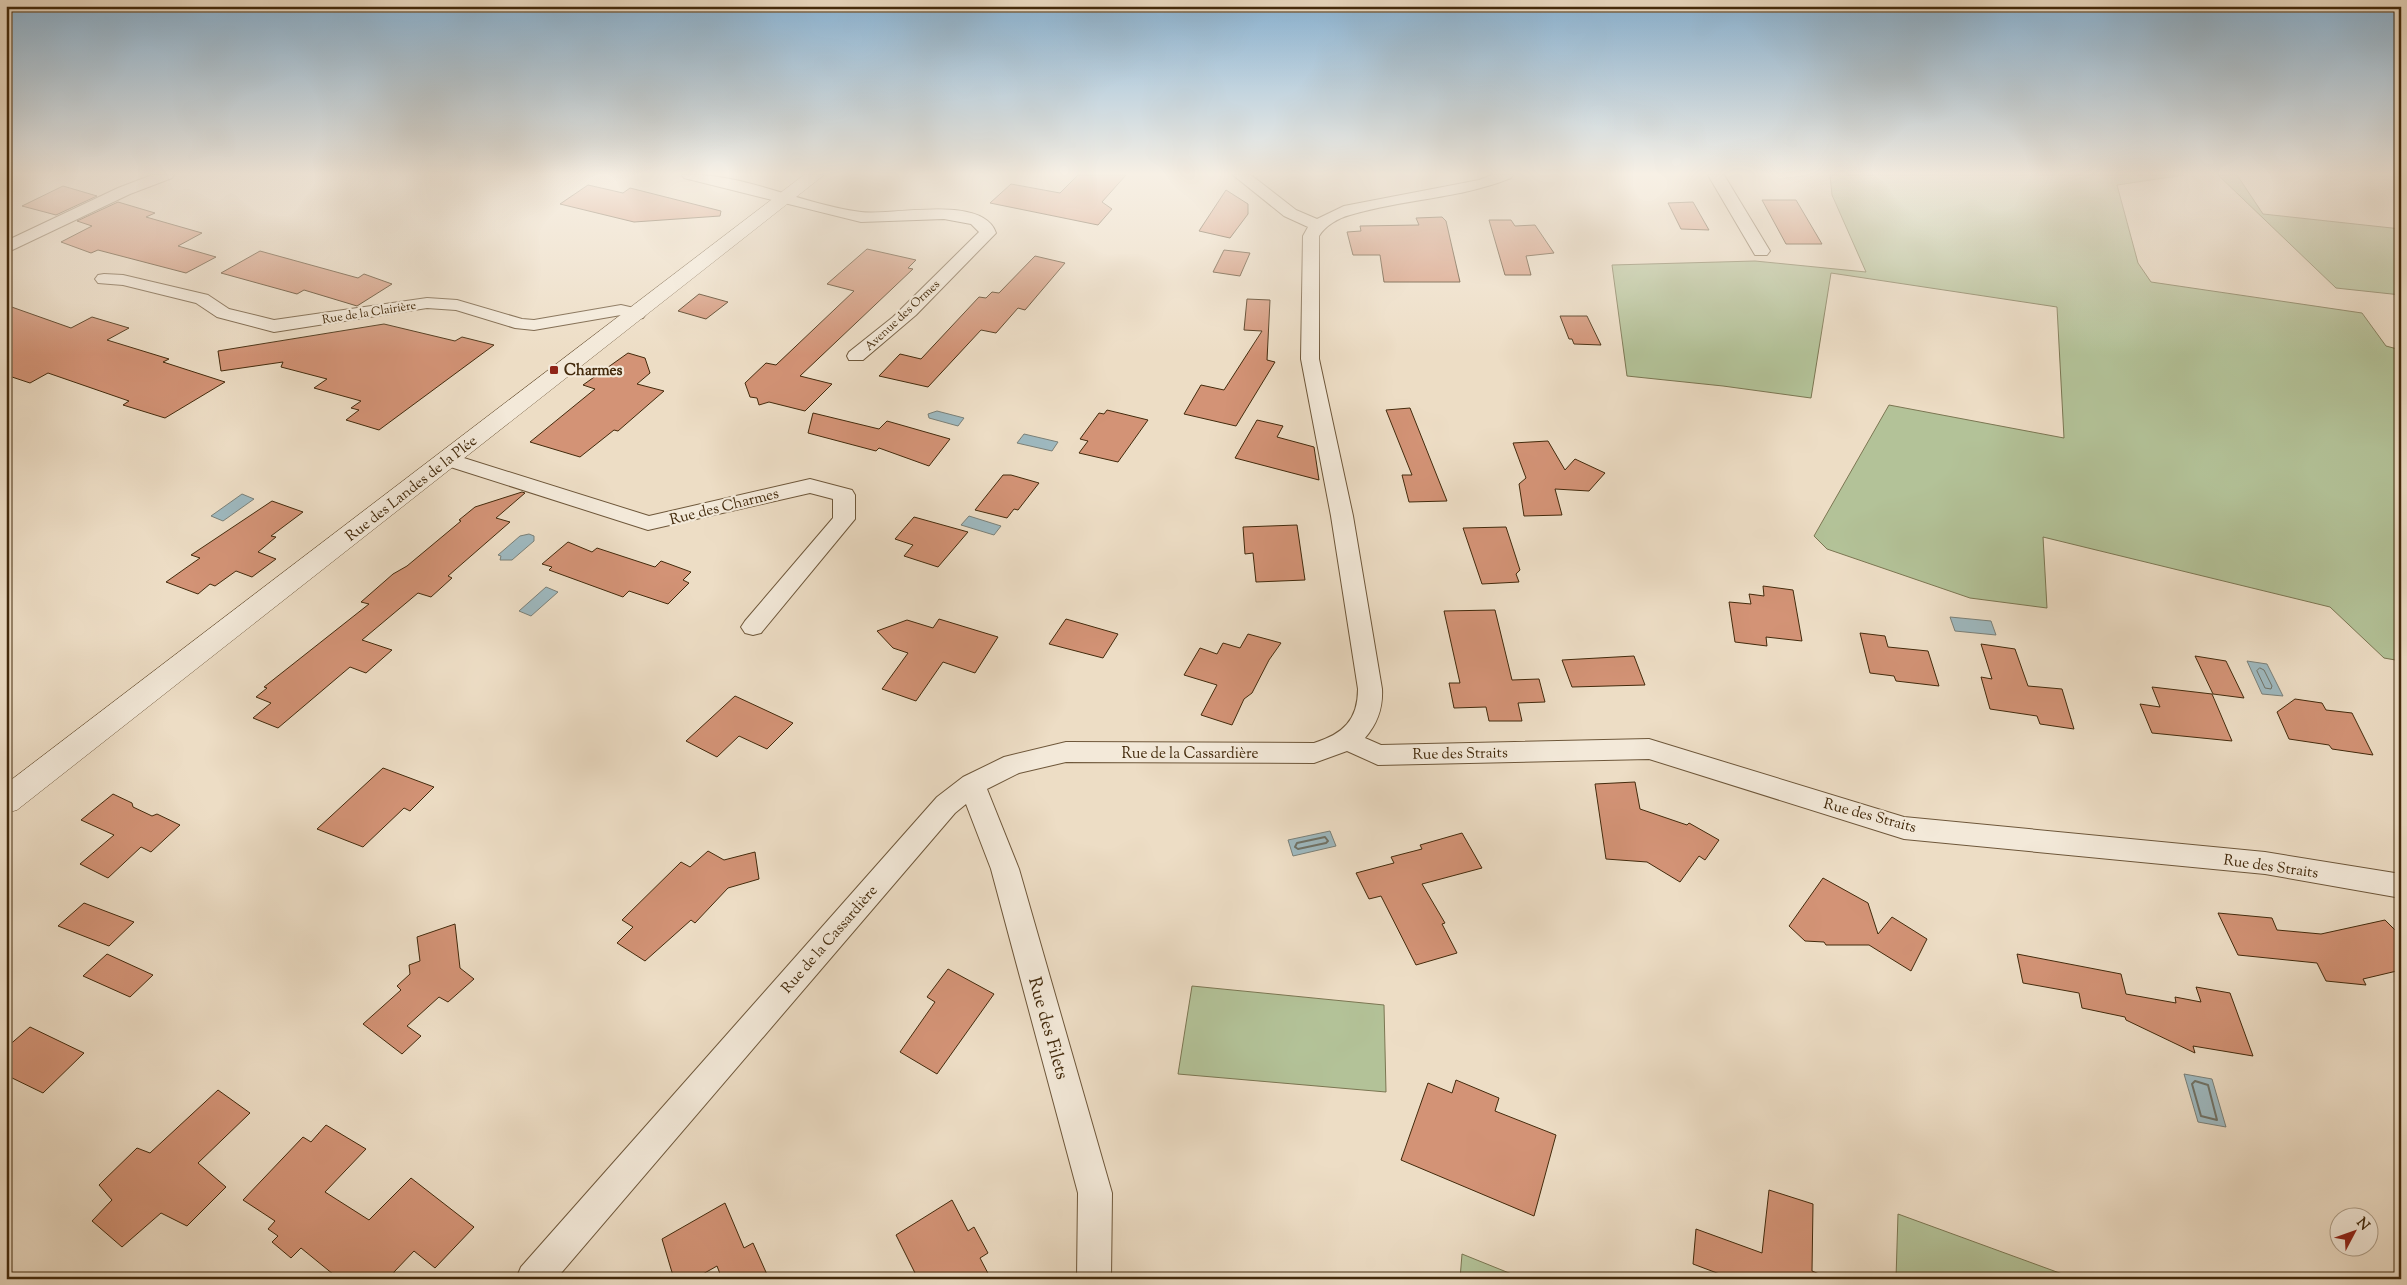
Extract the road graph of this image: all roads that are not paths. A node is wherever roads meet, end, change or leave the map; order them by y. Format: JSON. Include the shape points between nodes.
{"nodes":[{"id":1,"x":33,"y":235,"type":"edge"},
{"id":2,"x":738,"y":235,"type":"edge"},
{"id":3,"x":985,"y":235,"type":"edge"},
{"id":4,"x":1312,"y":235,"type":"edge"},
{"id":5,"x":1752,"y":235,"type":"edge"},
{"id":6,"x":6,"y":248,"type":"edge"},
{"id":7,"x":1761,"y":251,"type":"dead end"},
{"id":8,"x":104,"y":279,"type":"dead end"},
{"id":9,"x":638,"y":314,"type":"junction"},
{"id":10,"x":856,"y":356,"type":"dead end"},
{"id":11,"x":448,"y":459,"type":"junction"},
{"id":12,"x":754,"y":627,"type":"dead end"},
{"id":13,"x":1347,"y":740,"type":"junction"},
{"id":14,"x":972,"y":784,"type":"junction"},
{"id":15,"x":6,"y":801,"type":"edge"},
{"id":16,"x":2401,"y":886,"type":"edge"},
{"id":17,"x":533,"y":1279,"type":"edge"},
{"id":18,"x":1094,"y":1279,"type":"edge"}],
"edges":[{"from":1,"to":6,"type":"street"},
{"from":2,"to":9,"type":"street","name":"Rue des Landes de la Plée"},
{"from":3,"to":10,"type":"street","name":"Avenue des Ormes","via":[[878,340]]},
{"from":4,"to":13,"type":"street","via":[[1310,359],[1342,516],[1370,689],[1369,709]]},
{"from":5,"to":7,"type":"street"},
{"from":8,"to":9,"type":"street","name":"Rue de la Clairière","via":[[123,280],[202,299],[223,313],[274,326],[427,303],[457,305],[534,326],[621,310]]},
{"from":9,"to":11,"type":"street","name":"Rue des Landes de la Plée"},
{"from":11,"to":12,"type":"street","name":"Rue des Charmes","via":[[648,524],[810,486],[844,495],[844,519]]},
{"from":11,"to":15,"type":"street","name":"Rue des Landes de la Plée"},
{"from":13,"to":14,"type":"street","name":"Rue de la Cassardière","via":[[1330,749],[1296,754],[1066,752],[1013,764]]},
{"from":13,"to":16,"type":"street","name":"Rue des Straits","via":[[1378,755],[1649,749],[1904,828],[2265,863]]},
{"from":14,"to":17,"type":"street","name":"Rue de la Cassardière","via":[[946,805]]},
{"from":14,"to":18,"type":"street","name":"Rue des Filets","via":[[1005,869],[1095,1193]]}]}
